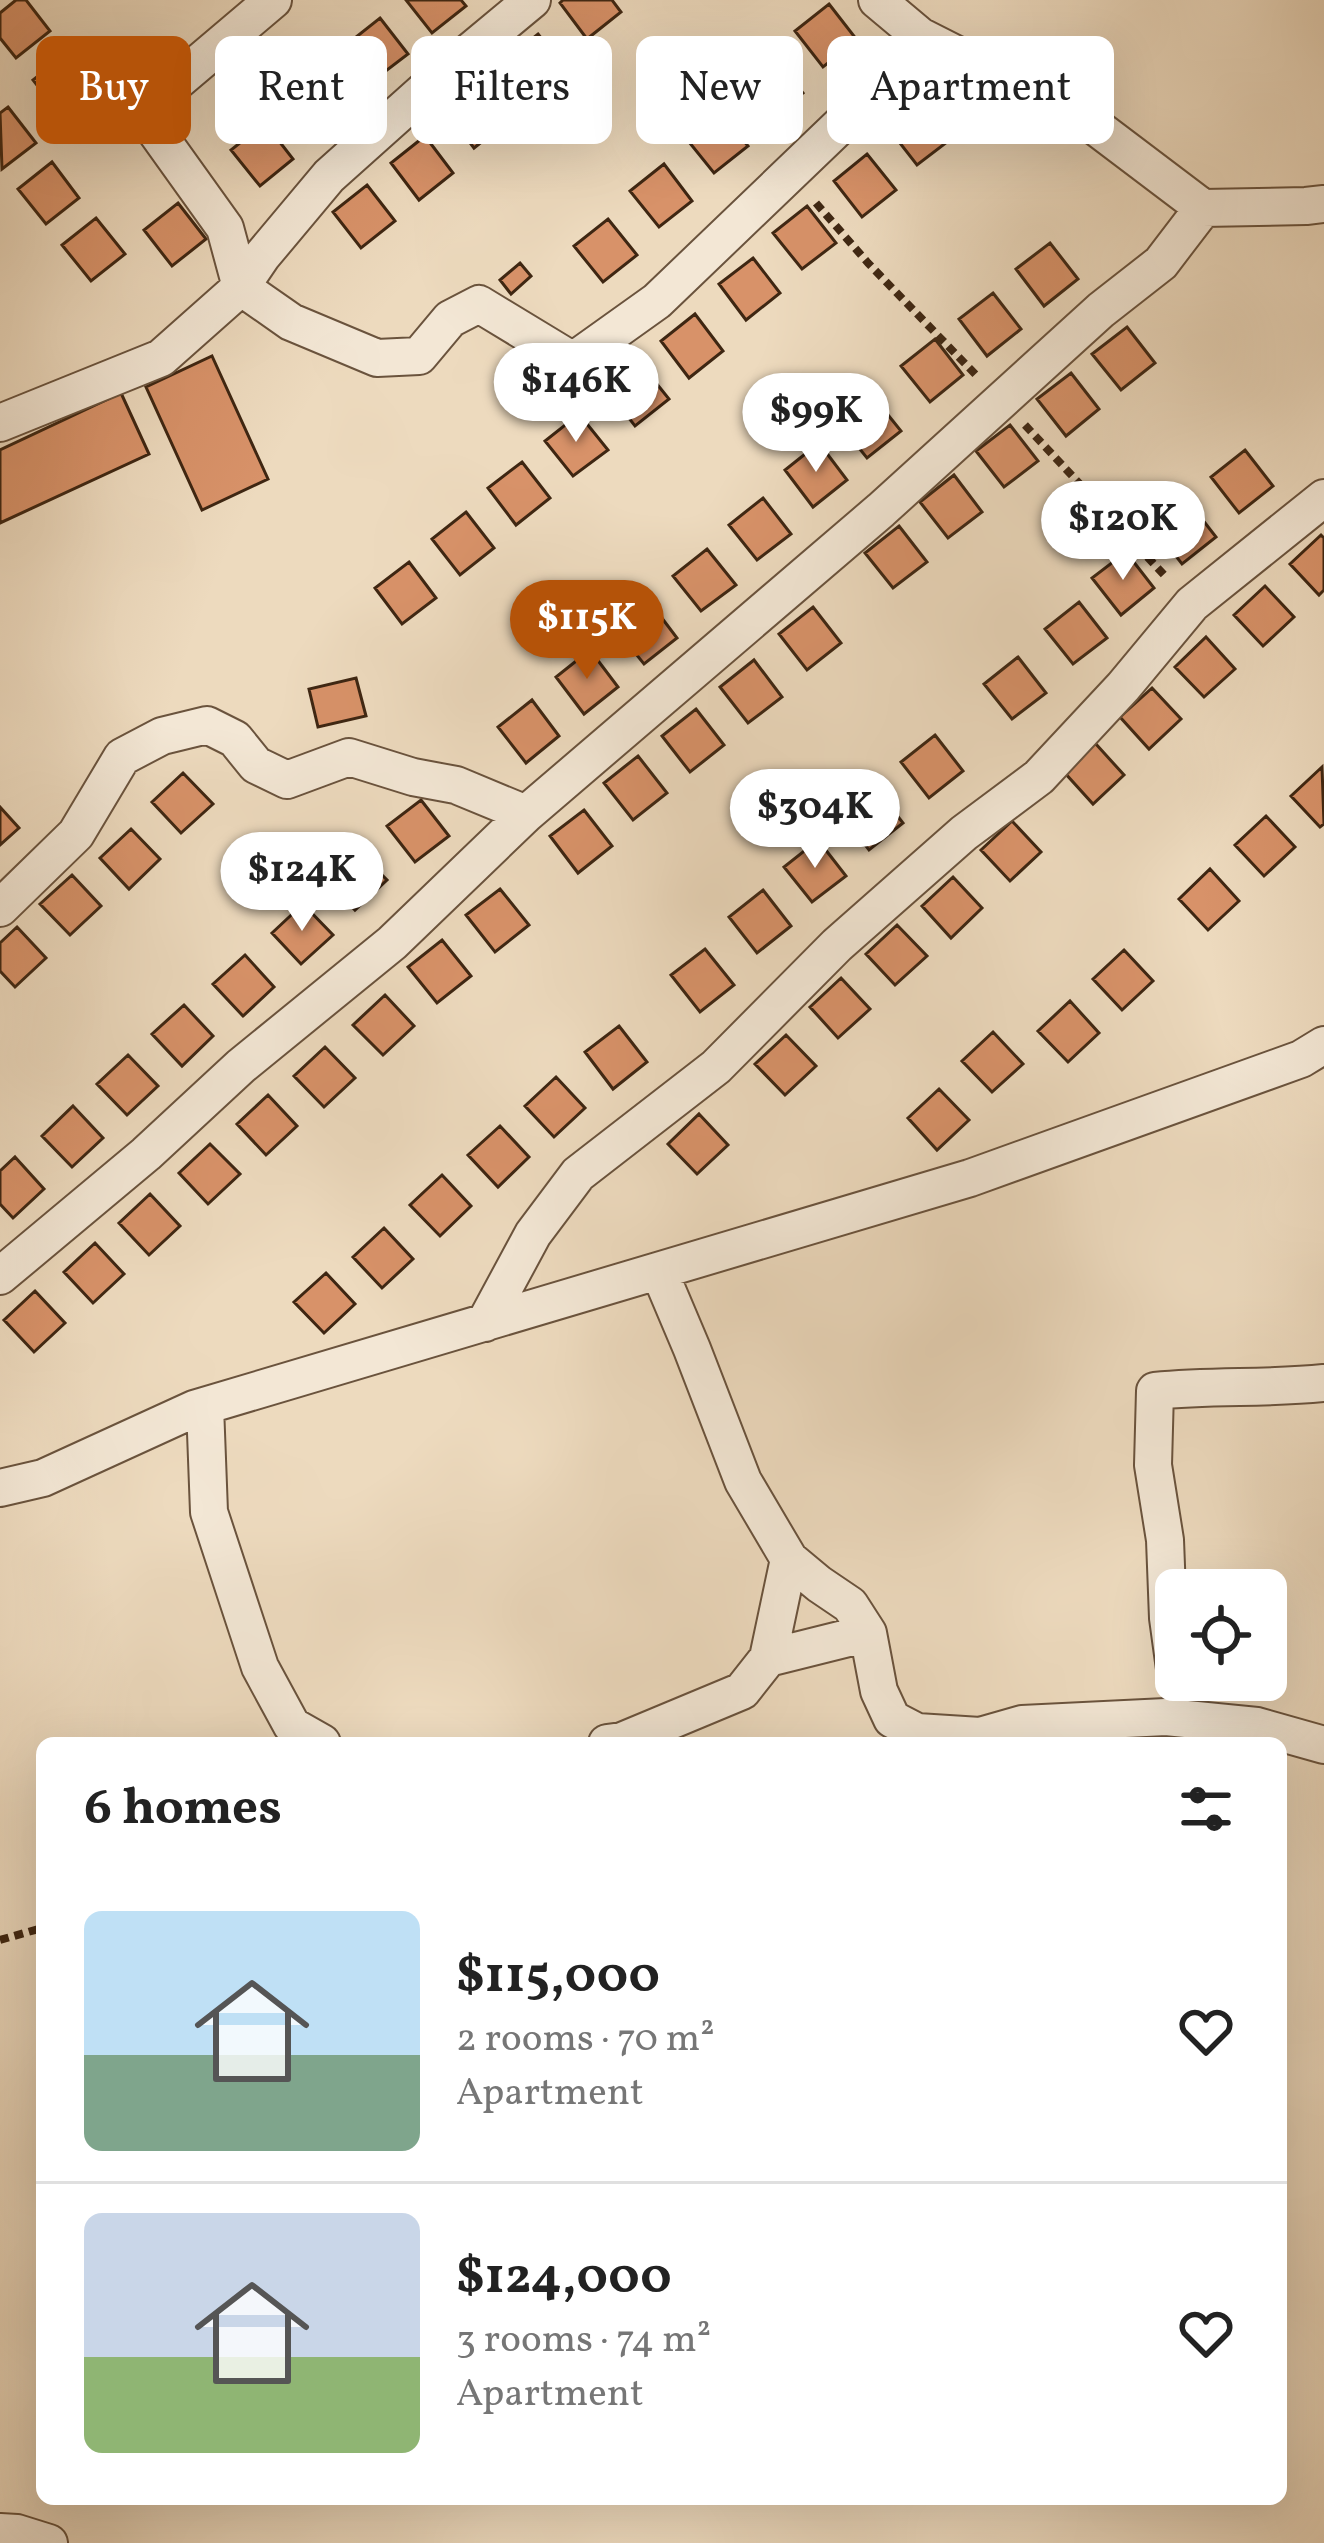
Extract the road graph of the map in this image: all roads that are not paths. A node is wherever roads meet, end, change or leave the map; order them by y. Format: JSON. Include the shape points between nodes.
{"nodes":[{"id":1,"x":272,"y":0,"type":"edge"},
{"id":2,"x":532,"y":0,"type":"edge"},
{"id":3,"x":877,"y":0,"type":"edge"},
{"id":4,"x":920,"y":36,"type":"edge"},
{"id":5,"x":827,"y":138,"type":"edge"},
{"id":6,"x":1114,"y":141,"type":"edge"},
{"id":7,"x":1324,"y":204,"type":"edge"},
{"id":8,"x":1203,"y":208,"type":"junction"},
{"id":9,"x":242,"y":287,"type":"junction"},
{"id":10,"x":0,"y":423,"type":"edge"},
{"id":11,"x":1324,"y":498,"type":"edge"},
{"id":12,"x":526,"y":814,"type":"junction"},
{"id":13,"x":0,"y":908,"type":"edge"},
{"id":14,"x":1316,"y":1063,"type":"edge"},
{"id":15,"x":659,"y":1271,"type":"junction"},
{"id":16,"x":0,"y":1276,"type":"edge"},
{"id":17,"x":485,"y":1323,"type":"junction"},
{"id":18,"x":1324,"y":1383,"type":"edge"},
{"id":19,"x":205,"y":1406,"type":"junction"},
{"id":20,"x":0,"y":1488,"type":"edge"},
{"id":21,"x":789,"y":1559,"type":"junction"},
{"id":22,"x":1166,"y":1569,"type":"edge"},
{"id":23,"x":868,"y":1633,"type":"junction"},
{"id":24,"x":768,"y":1658,"type":"junction"},
{"id":25,"x":1179,"y":1701,"type":"edge"},
{"id":26,"x":1182,"y":1718,"type":"junction"},
{"id":27,"x":893,"y":1731,"type":"edge"},
{"id":28,"x":311,"y":1737,"type":"edge"},
{"id":29,"x":632,"y":1737,"type":"edge"},
{"id":30,"x":1324,"y":1745,"type":"edge"},
{"id":31,"x":0,"y":2532,"type":"edge"},
{"id":32,"x":49,"y":2543,"type":"edge"}],
"edges":[{"from":1,"to":9,"type":"street","via":[[168,89],[147,118],[225,228]]},
{"from":2,"to":9,"type":"street","via":[[329,176]]},
{"from":3,"to":4,"type":"street"},
{"from":5,"to":9,"type":"street","via":[[657,301],[573,361],[479,304],[450,319],[419,356],[377,358],[291,322]]},
{"from":6,"to":8,"type":"street"},
{"from":7,"to":8,"type":"street"},
{"from":8,"to":12,"type":"street","via":[[1161,263]]},
{"from":9,"to":10,"type":"street","via":[[161,358]]},
{"from":11,"to":17,"type":"street","via":[[1192,604],[1039,777],[837,946],[716,1067],[578,1174],[532,1234]]},
{"from":12,"to":13,"type":"street","via":[[456,784],[349,757],[287,779],[207,725],[122,757],[76,834]]},
{"from":12,"to":16,"type":"street","via":[[392,943]]},
{"from":14,"to":15,"type":"street"},
{"from":15,"to":17,"type":"street"},
{"from":15,"to":21,"type":"street","via":[[743,1481]]},
{"from":17,"to":19,"type":"street"},
{"from":18,"to":22,"type":"street","via":[[1155,1391],[1153,1465]]},
{"from":19,"to":20,"type":"street","via":[[43,1478]]},
{"from":19,"to":28,"type":"street","via":[[209,1512],[260,1667],[292,1726]]},
{"from":21,"to":23,"type":"street","via":[[850,1605]]},
{"from":21,"to":24,"type":"street"},
{"from":23,"to":24,"type":"street"},
{"from":23,"to":27,"type":"street"},
{"from":24,"to":29,"type":"street","via":[[742,1691]]},
{"from":25,"to":26,"type":"street"},
{"from":26,"to":27,"type":"street","via":[[1022,1724],[980,1736]]},
{"from":26,"to":30,"type":"street","via":[[1257,1726]]},
{"from":31,"to":32,"type":"street"}]}
